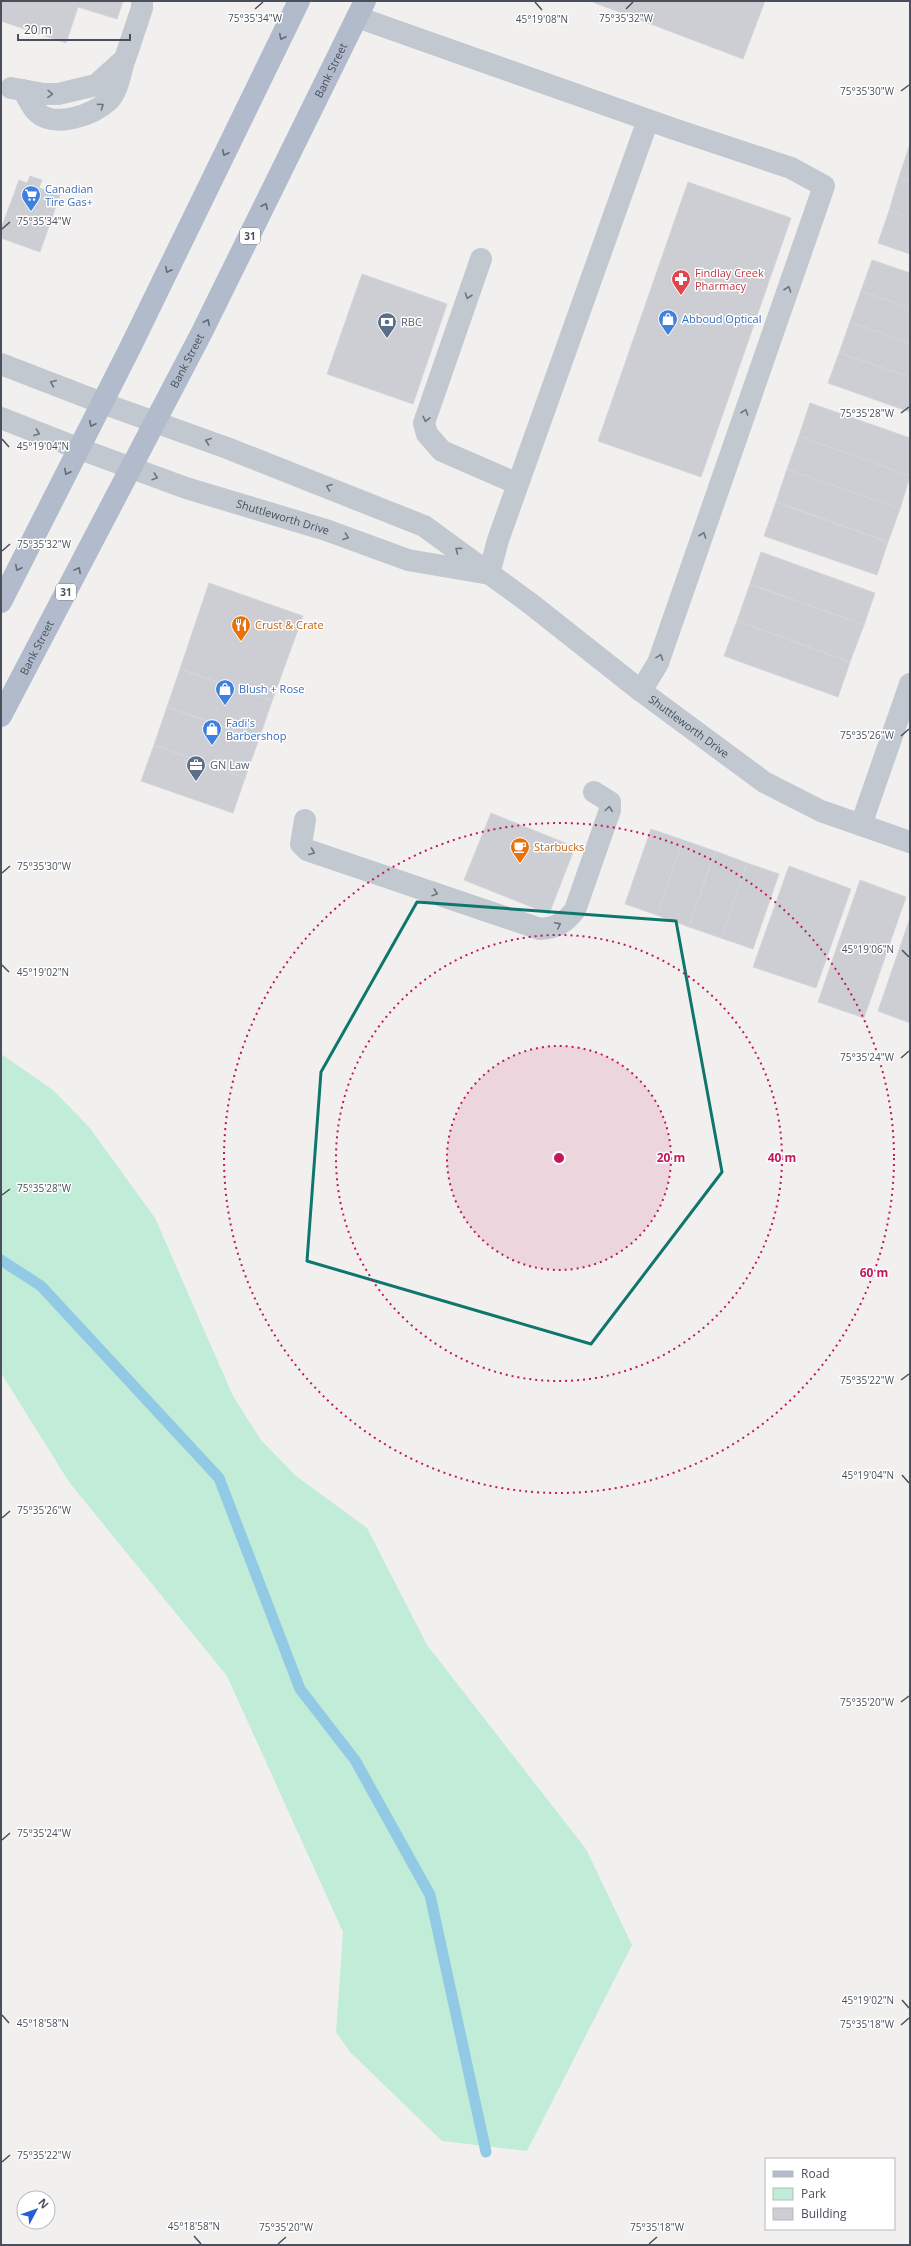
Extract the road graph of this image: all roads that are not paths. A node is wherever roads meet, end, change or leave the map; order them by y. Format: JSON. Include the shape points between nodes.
{"nodes":[{"id":1,"x":142,"y":1,"type":"edge"},
{"id":2,"x":299,"y":1,"type":"edge"},
{"id":3,"x":361,"y":9,"type":"edge"},
{"id":4,"x":17,"y":89,"type":"dead end"},
{"id":5,"x":648,"y":120,"type":"junction"},
{"id":6,"x":481,"y":259,"type":"dead end"},
{"id":7,"x":1,"y":364,"type":"edge"},
{"id":8,"x":102,"y":403,"type":"junction"},
{"id":9,"x":1,"y":418,"type":"edge"},
{"id":10,"x":155,"y":422,"type":"junction"},
{"id":11,"x":80,"y":449,"type":"junction"},
{"id":12,"x":131,"y":469,"type":"junction"},
{"id":13,"x":518,"y":484,"type":"junction"},
{"id":14,"x":489,"y":574,"type":"junction"},
{"id":15,"x":1,"y":602,"type":"edge"},
{"id":16,"x":910,"y":684,"type":"edge"},
{"id":17,"x":641,"y":691,"type":"junction"},
{"id":18,"x":1,"y":716,"type":"edge"},
{"id":19,"x":594,"y":792,"type":"dead end"},
{"id":20,"x":305,"y":820,"type":"dead end"},
{"id":21,"x":861,"y":825,"type":"junction"},
{"id":22,"x":910,"y":842,"type":"edge"}],
"edges":[{"from":4,"to":1,"type":"street","one_way":true,"via":[[58,94],[96,85],[125,59]]},
{"from":2,"to":8,"type":"main road","one_way":true},
{"from":3,"to":5,"type":"street"},
{"from":10,"to":3,"type":"main road","name":"Bank Street","number":"31","one_way":true},
{"from":5,"to":13,"type":"street"},
{"from":17,"to":5,"type":"street","one_way":true,"via":[[658,663],[824,186],[791,168]]},
{"from":6,"to":13,"type":"street","one_way":true,"via":[[424,423],[427,434],[442,451]]},
{"from":8,"to":7,"type":"street","name":"Shuttleworth Drive","one_way":true},
{"from":8,"to":10,"type":"street","name":"Shuttleworth Drive"},
{"from":8,"to":11,"type":"main road","one_way":true},
{"from":9,"to":11,"type":"street","name":"Shuttleworth Drive","one_way":true},
{"from":10,"to":12,"type":"main road","name":"Bank Street","number":"31"},
{"from":14,"to":10,"type":"street","name":"Shuttleworth Drive","one_way":true,"via":[[424,526],[334,489]]},
{"from":11,"to":12,"type":"street","name":"Shuttleworth Drive"},
{"from":11,"to":15,"type":"main road","one_way":true},
{"from":12,"to":14,"type":"street","name":"Shuttleworth Drive","one_way":true,"via":[[326,530],[408,560]]},
{"from":18,"to":12,"type":"main road","name":"Bank Street","number":"31","one_way":true},
{"from":13,"to":14,"type":"street"},
{"from":14,"to":17,"type":"street","name":"Shuttleworth Drive"},
{"from":16,"to":21,"type":"street"},
{"from":17,"to":21,"type":"street","name":"Shuttleworth Drive","via":[[764,782],[821,811]]},
{"from":20,"to":19,"type":"street","one_way":true,"via":[[301,844],[307,850],[540,929],[554,928],[567,921],[575,910],[610,810],[607,798]]},
{"from":21,"to":22,"type":"street","name":"Shuttleworth Drive"}]}
